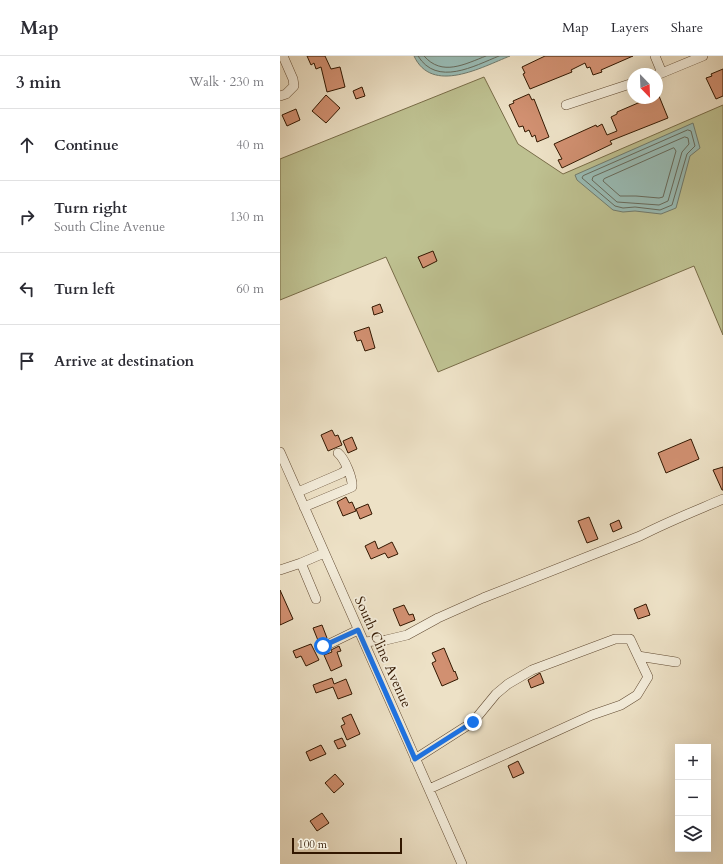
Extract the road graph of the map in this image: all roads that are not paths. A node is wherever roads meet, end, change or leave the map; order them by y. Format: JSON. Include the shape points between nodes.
{"nodes":[{"id":1,"x":283,"y":56,"type":"edge"},
{"id":2,"x":655,"y":56,"type":"edge"},
{"id":3,"x":703,"y":56,"type":"edge"},
{"id":4,"x":658,"y":68,"type":"edge"},
{"id":5,"x":663,"y":73,"type":"edge"},
{"id":6,"x":627,"y":85,"type":"edge"},
{"id":7,"x":280,"y":96,"type":"edge"},
{"id":8,"x":566,"y":105,"type":"dead end"},
{"id":9,"x":280,"y":452,"type":"edge"},
{"id":10,"x":338,"y":453,"type":"dead end"},
{"id":11,"x":347,"y":469,"type":"junction"},
{"id":12,"x":298,"y":492,"type":"junction"},
{"id":13,"x":723,"y":499,"type":"edge"},
{"id":14,"x":304,"y":507,"type":"junction"},
{"id":15,"x":324,"y":554,"type":"junction"},
{"id":16,"x":301,"y":563,"type":"junction"},
{"id":17,"x":280,"y":570,"type":"edge"},
{"id":18,"x":316,"y":599,"type":"dead end"},
{"id":19,"x":358,"y":630,"type":"junction"},
{"id":20,"x":364,"y":642,"type":"junction"},
{"id":21,"x":323,"y":646,"type":"dead end"},
{"id":22,"x":638,"y":656,"type":"junction"},
{"id":23,"x":676,"y":662,"type":"dead end"},
{"id":24,"x":415,"y":759,"type":"junction"},
{"id":25,"x":429,"y":789,"type":"junction"},
{"id":26,"x":462,"y":864,"type":"edge"}],
"edges":[{"from":1,"to":7,"type":"street","via":[[294,86]]},
{"from":2,"to":4,"type":"street"},
{"from":3,"to":5,"type":"street"},
{"from":6,"to":8,"type":"street"},
{"from":9,"to":12,"type":"street","name":"South Cline Avenue"},
{"from":10,"to":11,"type":"street"},
{"from":11,"to":12,"type":"street"},
{"from":11,"to":14,"type":"street","via":[[352,487]]},
{"from":12,"to":14,"type":"street","name":"South Cline Avenue"},
{"from":13,"to":20,"type":"street","via":[[640,536],[483,598],[407,635]]},
{"from":14,"to":15,"type":"street","name":"South Cline Avenue"},
{"from":15,"to":16,"type":"street"},
{"from":15,"to":19,"type":"street","name":"South Cline Avenue"},
{"from":16,"to":17,"type":"street"},
{"from":16,"to":18,"type":"street"},
{"from":19,"to":20,"type":"street","name":"South Cline Avenue"},
{"from":19,"to":21,"type":"street"},
{"from":20,"to":24,"type":"street","name":"South Cline Avenue"},
{"from":22,"to":23,"type":"street"},
{"from":22,"to":24,"type":"street","via":[[630,639],[615,639],[532,670],[496,694],[473,722]]},
{"from":22,"to":25,"type":"street","via":[[648,677],[637,695],[621,705],[592,715]]},
{"from":24,"to":25,"type":"street","name":"South Cline Avenue"},
{"from":25,"to":26,"type":"street","name":"South Cline Avenue"}]}
